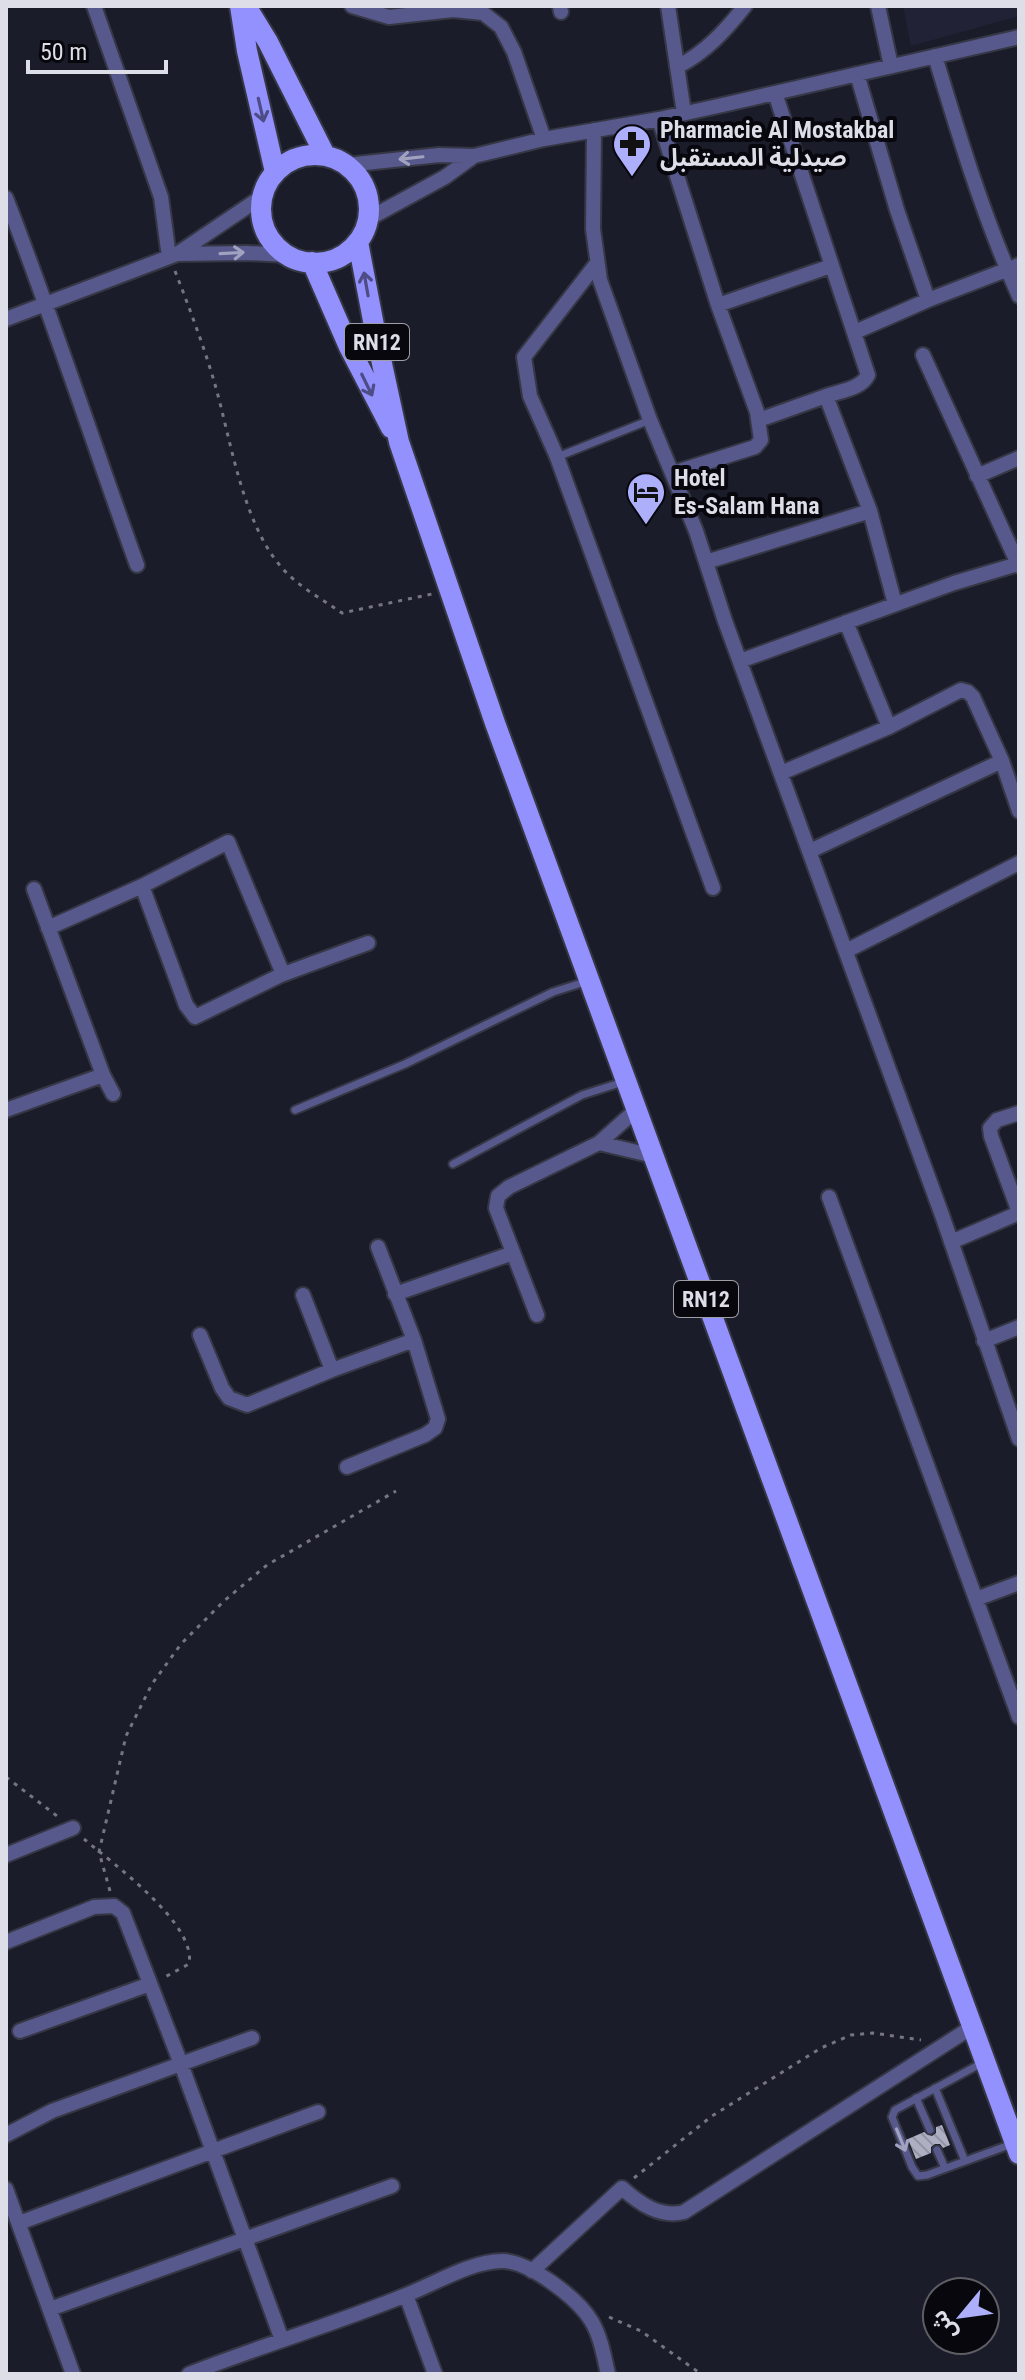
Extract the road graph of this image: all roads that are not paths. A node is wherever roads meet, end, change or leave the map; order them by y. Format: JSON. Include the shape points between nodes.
{"nodes":[{"id":1,"x":94,"y":6,"type":"edge"},
{"id":2,"x":240,"y":6,"type":"edge"},
{"id":3,"x":246,"y":6,"type":"edge"},
{"id":4,"x":352,"y":6,"type":"edge"},
{"id":5,"x":668,"y":6,"type":"edge"},
{"id":6,"x":745,"y":6,"type":"edge"},
{"id":7,"x":878,"y":6,"type":"edge"},
{"id":8,"x":1019,"y":37,"type":"edge"},
{"id":9,"x":935,"y":56,"type":"junction"},
{"id":10,"x":891,"y":66,"type":"junction"},
{"id":11,"x":677,"y":67,"type":"junction"},
{"id":12,"x":857,"y":74,"type":"junction"},
{"id":13,"x":775,"y":93,"type":"junction"},
{"id":14,"x":684,"y":113,"type":"junction"},
{"id":15,"x":659,"y":119,"type":"junction"},
{"id":16,"x":594,"y":130,"type":"junction"},
{"id":17,"x":544,"y":139,"type":"junction"},
{"id":18,"x":325,"y":155,"type":"junction"},
{"id":19,"x":474,"y":156,"type":"junction"},
{"id":20,"x":347,"y":165,"type":"junction"},
{"id":21,"x":275,"y":172,"type":"junction"},
{"id":22,"x":263,"y":196,"type":"junction"},
{"id":23,"x":6,"y":198,"type":"edge"},
{"id":24,"x":368,"y":219,"type":"junction"},
{"id":25,"x":358,"y":242,"type":"junction"},
{"id":26,"x":173,"y":255,"type":"junction"},
{"id":27,"x":288,"y":255,"type":"junction"},
{"id":28,"x":312,"y":262,"type":"junction"},
{"id":29,"x":597,"y":263,"type":"junction"},
{"id":30,"x":831,"y":266,"type":"junction"},
{"id":31,"x":1013,"y":267,"type":"edge"},
{"id":32,"x":1019,"y":296,"type":"edge"},
{"id":33,"x":928,"y":300,"type":"junction"},
{"id":34,"x":46,"y":303,"type":"junction"},
{"id":35,"x":718,"y":305,"type":"junction"},
{"id":36,"x":6,"y":319,"type":"edge"},
{"id":37,"x":855,"y":332,"type":"junction"},
{"id":38,"x":923,"y":355,"type":"dead end"},
{"id":39,"x":826,"y":396,"type":"junction"},
{"id":40,"x":650,"y":420,"type":"junction"},
{"id":41,"x":759,"y":420,"type":"junction"},
{"id":42,"x":399,"y":442,"type":"junction"},
{"id":43,"x":557,"y":457,"type":"junction"},
{"id":44,"x":1019,"y":458,"type":"edge"},
{"id":45,"x":673,"y":473,"type":"junction"},
{"id":46,"x":977,"y":476,"type":"junction"},
{"id":47,"x":870,"y":511,"type":"junction"},
{"id":48,"x":706,"y":562,"type":"junction"},
{"id":49,"x":137,"y":565,"type":"dead end"},
{"id":50,"x":1018,"y":565,"type":"edge"},
{"id":51,"x":895,"y":604,"type":"junction"},
{"id":52,"x":846,"y":622,"type":"junction"},
{"id":53,"x":740,"y":661,"type":"junction"},
{"id":54,"x":889,"y":727,"type":"junction"},
{"id":55,"x":1002,"y":761,"type":"junction"},
{"id":56,"x":781,"y":773,"type":"junction"},
{"id":57,"x":1019,"y":811,"type":"edge"},
{"id":58,"x":810,"y":851,"type":"junction"},
{"id":59,"x":1019,"y":863,"type":"edge"},
{"id":60,"x":142,"y":886,"type":"junction"},
{"id":61,"x":713,"y":888,"type":"dead end"},
{"id":62,"x":34,"y":889,"type":"dead end"},
{"id":63,"x":48,"y":928,"type":"junction"},
{"id":64,"x":368,"y":943,"type":"dead end"},
{"id":65,"x":846,"y":951,"type":"junction"},
{"id":66,"x":283,"y":974,"type":"junction"},
{"id":67,"x":590,"y":981,"type":"junction"},
{"id":68,"x":103,"y":1075,"type":"junction"},
{"id":69,"x":625,"y":1081,"type":"junction"},
{"id":70,"x":113,"y":1094,"type":"dead end"},
{"id":71,"x":6,"y":1110,"type":"edge"},
{"id":72,"x":295,"y":1110,"type":"dead end"},
{"id":73,"x":636,"y":1110,"type":"junction"},
{"id":74,"x":1019,"y":1113,"type":"edge"},
{"id":75,"x":599,"y":1143,"type":"junction"},
{"id":76,"x":654,"y":1156,"type":"junction"},
{"id":77,"x":453,"y":1164,"type":"dead end"},
{"id":78,"x":829,"y":1197,"type":"dead end"},
{"id":79,"x":1019,"y":1213,"type":"edge"},
{"id":80,"x":951,"y":1242,"type":"junction"},
{"id":81,"x":378,"y":1247,"type":"dead end"},
{"id":82,"x":513,"y":1253,"type":"junction"},
{"id":83,"x":395,"y":1294,"type":"junction"},
{"id":84,"x":303,"y":1295,"type":"dead end"},
{"id":85,"x":537,"y":1315,"type":"dead end"},
{"id":86,"x":1019,"y":1327,"type":"edge"},
{"id":87,"x":200,"y":1335,"type":"dead end"},
{"id":88,"x":414,"y":1340,"type":"junction"},
{"id":89,"x":984,"y":1341,"type":"junction"},
{"id":90,"x":332,"y":1370,"type":"junction"},
{"id":91,"x":1019,"y":1439,"type":"edge"},
{"id":92,"x":347,"y":1467,"type":"dead end"},
{"id":93,"x":1019,"y":1583,"type":"edge"},
{"id":94,"x":976,"y":1599,"type":"junction"},
{"id":95,"x":1019,"y":1717,"type":"edge"},
{"id":96,"x":73,"y":1828,"type":"road end"},
{"id":97,"x":6,"y":1855,"type":"edge"},
{"id":98,"x":6,"y":1942,"type":"edge"},
{"id":99,"x":150,"y":1984,"type":"junction"},
{"id":100,"x":972,"y":2027,"type":"junction"},
{"id":101,"x":20,"y":2031,"type":"dead end"},
{"id":102,"x":252,"y":2038,"type":"dead end"},
{"id":103,"x":984,"y":2062,"type":"junction"},
{"id":104,"x":181,"y":2064,"type":"junction"},
{"id":105,"x":935,"y":2088,"type":"junction"},
{"id":106,"x":916,"y":2098,"type":"junction"},
{"id":107,"x":318,"y":2112,"type":"dead end"},
{"id":108,"x":930,"y":2130,"type":"dead end"},
{"id":109,"x":6,"y":2135,"type":"edge"},
{"id":110,"x":1017,"y":2148,"type":"edge"},
{"id":111,"x":212,"y":2150,"type":"junction"},
{"id":112,"x":937,"y":2150,"type":"dead end"},
{"id":113,"x":965,"y":2161,"type":"junction"},
{"id":114,"x":945,"y":2168,"type":"junction"},
{"id":115,"x":392,"y":2186,"type":"dead end"},
{"id":116,"x":6,"y":2189,"type":"edge"},
{"id":117,"x":19,"y":2223,"type":"junction"},
{"id":118,"x":243,"y":2238,"type":"junction"},
{"id":119,"x":532,"y":2271,"type":"junction"},
{"id":120,"x":406,"y":2295,"type":"junction"},
{"id":121,"x":50,"y":2309,"type":"junction"},
{"id":122,"x":282,"y":2340,"type":"junction"},
{"id":123,"x":73,"y":2374,"type":"edge"},
{"id":124,"x":189,"y":2374,"type":"edge"},
{"id":125,"x":435,"y":2374,"type":"edge"},
{"id":126,"x":608,"y":2374,"type":"edge"}],
"edges":[{"from":1,"to":26,"type":"street","via":[[161,197]]},
{"from":2,"to":21,"type":"main road","one_way":true},
{"from":3,"to":18,"type":"main road"},
{"from":4,"to":17,"type":"street","via":[[389,17],[453,10],[483,13],[501,27],[514,52]]},
{"from":5,"to":11,"type":"street"},
{"from":6,"to":11,"type":"street","via":[[715,41]]},
{"from":7,"to":10,"type":"street"},
{"from":8,"to":9,"type":"street"},
{"from":9,"to":10,"type":"street"},
{"from":9,"to":31,"type":"street"},
{"from":10,"to":12,"type":"street"},
{"from":11,"to":14,"type":"street"},
{"from":12,"to":13,"type":"street"},
{"from":12,"to":33,"type":"street"},
{"from":13,"to":14,"type":"street"},
{"from":13,"to":30,"type":"street"},
{"from":14,"to":15,"type":"street"},
{"from":15,"to":16,"type":"street"},
{"from":15,"to":35,"type":"street"},
{"from":16,"to":17,"type":"street"},
{"from":16,"to":29,"type":"street"},
{"from":17,"to":19,"type":"street"},
{"from":18,"to":20,"type":"main road"},
{"from":18,"to":21,"type":"main road","via":[[298,157]]},
{"from":19,"to":20,"type":"street","one_way":true},
{"from":19,"to":24,"type":"street"},
{"from":20,"to":24,"type":"main road","via":[[368,195]]},
{"from":21,"to":22,"type":"main road"},
{"from":22,"to":26,"type":"street"},
{"from":22,"to":27,"type":"main road","via":[[264,224]]},
{"from":23,"to":34,"type":"street"},
{"from":24,"to":25,"type":"main road"},
{"from":25,"to":28,"type":"main road","via":[[338,258]]},
{"from":42,"to":25,"type":"main road","number":"RN12","one_way":true},
{"from":26,"to":27,"type":"street","one_way":true},
{"from":26,"to":34,"type":"street"},
{"from":27,"to":28,"type":"main road"},
{"from":28,"to":42,"type":"main road","number":"RN12","one_way":true,"via":[[372,396]]},
{"from":29,"to":40,"type":"street"},
{"from":29,"to":43,"type":"street","via":[[524,357],[530,396]]},
{"from":30,"to":35,"type":"street"},
{"from":30,"to":37,"type":"street"},
{"from":31,"to":32,"type":"street"},
{"from":31,"to":33,"type":"street"},
{"from":33,"to":37,"type":"street"},
{"from":34,"to":36,"type":"street"},
{"from":34,"to":49,"type":"street"},
{"from":35,"to":41,"type":"street"},
{"from":37,"to":39,"type":"street","via":[[866,381]]},
{"from":38,"to":46,"type":"street"},
{"from":39,"to":41,"type":"street"},
{"from":39,"to":47,"type":"street"},
{"from":40,"to":43,"type":"lane"},
{"from":40,"to":45,"type":"street"},
{"from":41,"to":45,"type":"street","via":[[761,440],[755,447]]},
{"from":42,"to":67,"type":"main road","number":"RN12"},
{"from":43,"to":61,"type":"street"},
{"from":44,"to":46,"type":"street"},
{"from":45,"to":48,"type":"street"},
{"from":46,"to":50,"type":"street"},
{"from":47,"to":48,"type":"street"},
{"from":47,"to":51,"type":"street"},
{"from":48,"to":53,"type":"street"},
{"from":50,"to":51,"type":"street"},
{"from":51,"to":52,"type":"street"},
{"from":52,"to":53,"type":"street"},
{"from":52,"to":54,"type":"street"},
{"from":53,"to":56,"type":"street"},
{"from":54,"to":55,"type":"street","via":[[961,690],[968,692]]},
{"from":54,"to":56,"type":"street"},
{"from":55,"to":57,"type":"street"},
{"from":55,"to":58,"type":"street"},
{"from":56,"to":58,"type":"street"},
{"from":58,"to":65,"type":"street"},
{"from":59,"to":65,"type":"street"},
{"from":60,"to":63,"type":"street"},
{"from":60,"to":66,"type":"street","via":[[228,842]]},
{"from":60,"to":66,"type":"street","via":[[195,1017]]},
{"from":62,"to":63,"type":"street"},
{"from":63,"to":68,"type":"street"},
{"from":64,"to":66,"type":"street"},
{"from":65,"to":80,"type":"street"},
{"from":67,"to":69,"type":"main road","number":"RN12"},
{"from":67,"to":72,"type":"lane","via":[[553,992]]},
{"from":68,"to":70,"type":"street"},
{"from":68,"to":71,"type":"street"},
{"from":69,"to":73,"type":"main road","number":"RN12"},
{"from":69,"to":77,"type":"lane","via":[[582,1095]]},
{"from":73,"to":75,"type":"street"},
{"from":73,"to":76,"type":"main road","number":"RN12"},
{"from":74,"to":79,"type":"street","via":[[990,1128]]},
{"from":75,"to":76,"type":"street"},
{"from":75,"to":82,"type":"street","via":[[498,1196],[496,1208]]},
{"from":76,"to":100,"type":"main road","number":"RN12"},
{"from":78,"to":94,"type":"street"},
{"from":79,"to":80,"type":"street"},
{"from":80,"to":89,"type":"street"},
{"from":81,"to":83,"type":"street"},
{"from":82,"to":83,"type":"street"},
{"from":82,"to":85,"type":"street"},
{"from":83,"to":88,"type":"street"},
{"from":84,"to":90,"type":"street"},
{"from":86,"to":89,"type":"street"},
{"from":87,"to":90,"type":"street","via":[[222,1388],[229,1398],[247,1405]]},
{"from":88,"to":90,"type":"street"},
{"from":88,"to":92,"type":"street","via":[[438,1419],[435,1428]]},
{"from":89,"to":91,"type":"street"},
{"from":93,"to":94,"type":"street"},
{"from":94,"to":95,"type":"street"},
{"from":96,"to":97,"type":"street"},
{"from":98,"to":99,"type":"street","via":[[94,1907],[114,1906],[123,1913]]},
{"from":99,"to":101,"type":"street"},
{"from":99,"to":104,"type":"street"},
{"from":100,"to":103,"type":"main road","number":"RN12"},
{"from":100,"to":119,"type":"street","via":[[684,2212],[658,2212],[622,2188]]},
{"from":102,"to":104,"type":"street"},
{"from":103,"to":105,"type":"lane"},
{"from":103,"to":110,"type":"main road","number":"RN12"},
{"from":104,"to":109,"type":"street","via":[[52,2111]]},
{"from":104,"to":111,"type":"street"},
{"from":105,"to":106,"type":"lane"},
{"from":105,"to":113,"type":"lane"},
{"from":106,"to":108,"type":"lane"},
{"from":106,"to":114,"type":"lane","one_way":true,"via":[[892,2114],[912,2167],[918,2176]]},
{"from":107,"to":111,"type":"street"},
{"from":110,"to":113,"type":"lane"},
{"from":111,"to":117,"type":"street"},
{"from":111,"to":118,"type":"street"},
{"from":112,"to":114,"type":"lane"},
{"from":113,"to":114,"type":"lane"},
{"from":115,"to":118,"type":"street"},
{"from":116,"to":117,"type":"street"},
{"from":117,"to":121,"type":"street"},
{"from":118,"to":121,"type":"street"},
{"from":118,"to":122,"type":"street"},
{"from":119,"to":120,"type":"street","via":[[495,2261]]},
{"from":119,"to":126,"type":"street","via":[[585,2312],[601,2341]]},
{"from":120,"to":122,"type":"street"},
{"from":120,"to":125,"type":"street"},
{"from":121,"to":123,"type":"street"},
{"from":122,"to":124,"type":"street"}]}
